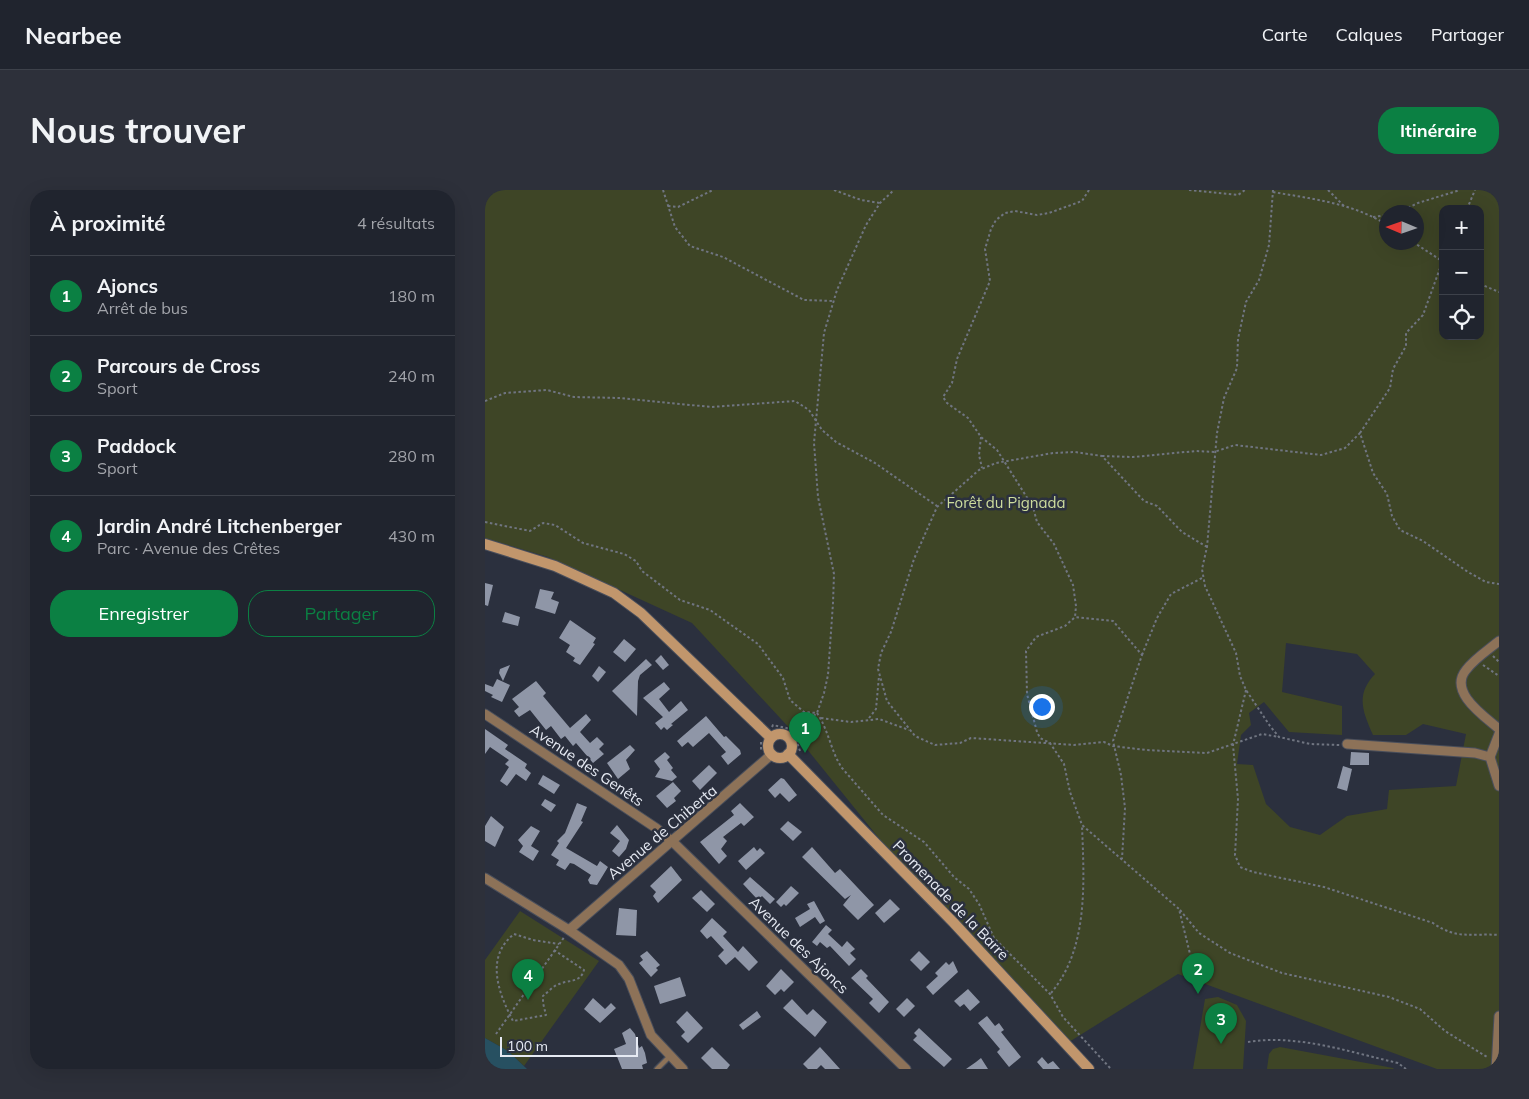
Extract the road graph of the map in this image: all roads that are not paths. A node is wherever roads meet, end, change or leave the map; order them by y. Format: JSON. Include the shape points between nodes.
{"nodes":[{"id":1,"x":485,"y":544,"type":"edge"},
{"id":2,"x":1499,"y":641,"type":"edge"},
{"id":3,"x":485,"y":714,"type":"edge"},
{"id":4,"x":1499,"y":729,"type":"edge"},
{"id":5,"x":1499,"y":734,"type":"edge"},
{"id":6,"x":771,"y":738,"type":"junction"},
{"id":7,"x":1347,"y":744,"type":"road end"},
{"id":8,"x":772,"y":754,"type":"junction"},
{"id":9,"x":791,"y":757,"type":"junction"},
{"id":10,"x":1491,"y":757,"type":"junction"},
{"id":11,"x":1499,"y":786,"type":"edge"},
{"id":12,"x":672,"y":842,"type":"junction"},
{"id":13,"x":485,"y":878,"type":"edge"},
{"id":14,"x":569,"y":930,"type":"junction"},
{"id":15,"x":1499,"y":1016,"type":"edge"},
{"id":16,"x":670,"y":1056,"type":"junction"},
{"id":17,"x":1496,"y":1066,"type":"edge"},
{"id":18,"x":1086,"y":1068,"type":"edge"},
{"id":19,"x":657,"y":1069,"type":"edge"},
{"id":20,"x":683,"y":1069,"type":"edge"},
{"id":21,"x":906,"y":1069,"type":"edge"}],
"edges":[{"from":1,"to":6,"type":"main road","via":[[555,566],[614,593],[648,620]]},
{"from":2,"to":4,"type":"street","via":[[1462,675],[1461,689],[1475,709]]},
{"from":3,"to":12,"type":"street","name":"Avenue des Genêts","via":[[656,828]]},
{"from":5,"to":10,"type":"street"},
{"from":6,"to":8,"type":"main road","via":[[769,748]]},
{"from":6,"to":9,"type":"main road","via":[[779,734],[787,736],[792,747]]},
{"from":7,"to":10,"type":"street","via":[[1475,753]]},
{"from":8,"to":9,"type":"main road","via":[[780,758]]},
{"from":8,"to":12,"type":"street","name":"Avenue de Chiberta"},
{"from":9,"to":18,"type":"main road","name":"Promenade de la Barre","via":[[831,794],[953,922]]},
{"from":10,"to":11,"type":"street"},
{"from":12,"to":14,"type":"street","name":"Avenue de Chiberta"},
{"from":12,"to":21,"type":"street","name":"Avenue des Ajoncs"},
{"from":13,"to":14,"type":"street"},
{"from":14,"to":16,"type":"street","via":[[619,965],[629,979],[651,1035]]},
{"from":15,"to":17,"type":"street"},
{"from":16,"to":19,"type":"lane"},
{"from":16,"to":20,"type":"street"}]}
